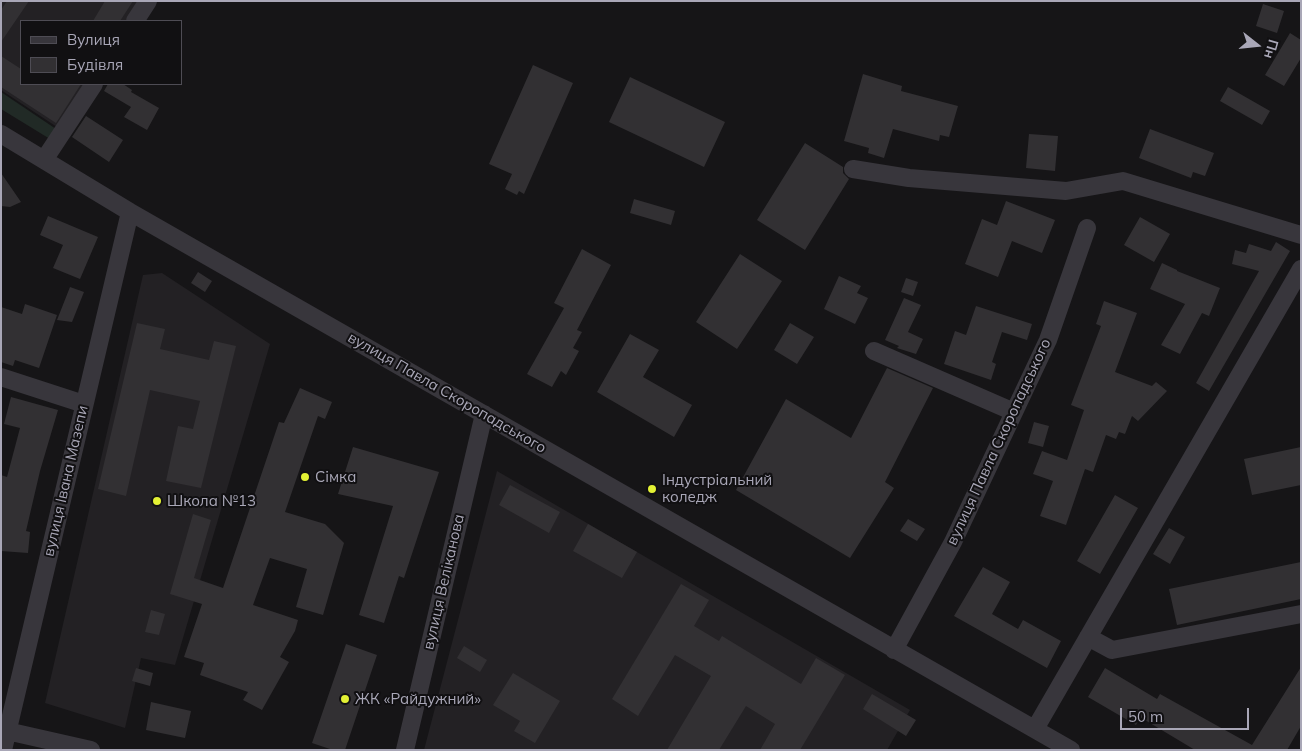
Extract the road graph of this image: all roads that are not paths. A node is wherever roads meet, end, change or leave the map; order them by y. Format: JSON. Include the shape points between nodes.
{"nodes":[{"id":1,"x":148,"y":1,"type":"edge"},
{"id":2,"x":136,"y":20,"type":"edge"},
{"id":3,"x":93,"y":85,"type":"edge"},
{"id":4,"x":1,"y":134,"type":"edge"},
{"id":5,"x":44,"y":160,"type":"junction"},
{"id":6,"x":853,"y":169,"type":"dead end"},
{"id":7,"x":130,"y":212,"type":"junction"},
{"id":8,"x":1087,"y":228,"type":"dead end"},
{"id":9,"x":1301,"y":234,"type":"edge"},
{"id":10,"x":1301,"y":269,"type":"edge"},
{"id":11,"x":874,"y":351,"type":"dead end"},
{"id":12,"x":1,"y":377,"type":"edge"},
{"id":13,"x":84,"y":404,"type":"junction"},
{"id":14,"x":1014,"y":412,"type":"junction"},
{"id":15,"x":484,"y":414,"type":"junction"},
{"id":16,"x":1301,"y":614,"type":"edge"},
{"id":17,"x":1088,"y":637,"type":"junction"},
{"id":18,"x":894,"y":650,"type":"junction"},
{"id":19,"x":1035,"y":728,"type":"junction"},
{"id":20,"x":7,"y":730,"type":"junction"},
{"id":21,"x":3,"y":750,"type":"edge"},
{"id":22,"x":91,"y":750,"type":"edge"},
{"id":23,"x":405,"y":750,"type":"edge"},
{"id":24,"x":1071,"y":750,"type":"edge"}],
"edges":[{"from":1,"to":2,"type":"street"},
{"from":3,"to":5,"type":"street"},
{"from":4,"to":5,"type":"street","name":"вулиця Павла Скоропадського"},
{"from":5,"to":7,"type":"street","name":"вулиця Павла Скоропадського"},
{"from":6,"to":9,"type":"street","via":[[909,178],[1066,191],[1124,181]]},
{"from":7,"to":13,"type":"street","name":"вулиця Івана Мазепи"},
{"from":7,"to":15,"type":"street","name":"вулиця Павла Скоропадського"},
{"from":8,"to":14,"type":"street","name":"вулиця Павла Скоропадського","via":[[1048,340]]},
{"from":10,"to":17,"type":"street"},
{"from":11,"to":14,"type":"street"},
{"from":12,"to":13,"type":"street"},
{"from":13,"to":20,"type":"street","name":"вулиця Івана Мазепи"},
{"from":14,"to":18,"type":"street","name":"вулиця Павла Скоропадського","via":[[953,542]]},
{"from":15,"to":18,"type":"street","name":"вулиця Павла Скоропадського"},
{"from":15,"to":23,"type":"street","name":"вулиця Веліканова"},
{"from":16,"to":17,"type":"street","via":[[1112,650]]},
{"from":17,"to":19,"type":"street"},
{"from":18,"to":19,"type":"street","name":"вулиця Павла Скоропадського"},
{"from":19,"to":24,"type":"street","name":"вулиця Павла Скоропадського"},
{"from":20,"to":21,"type":"street","name":"вулиця Івана Мазепи"},
{"from":20,"to":22,"type":"street"}]}
